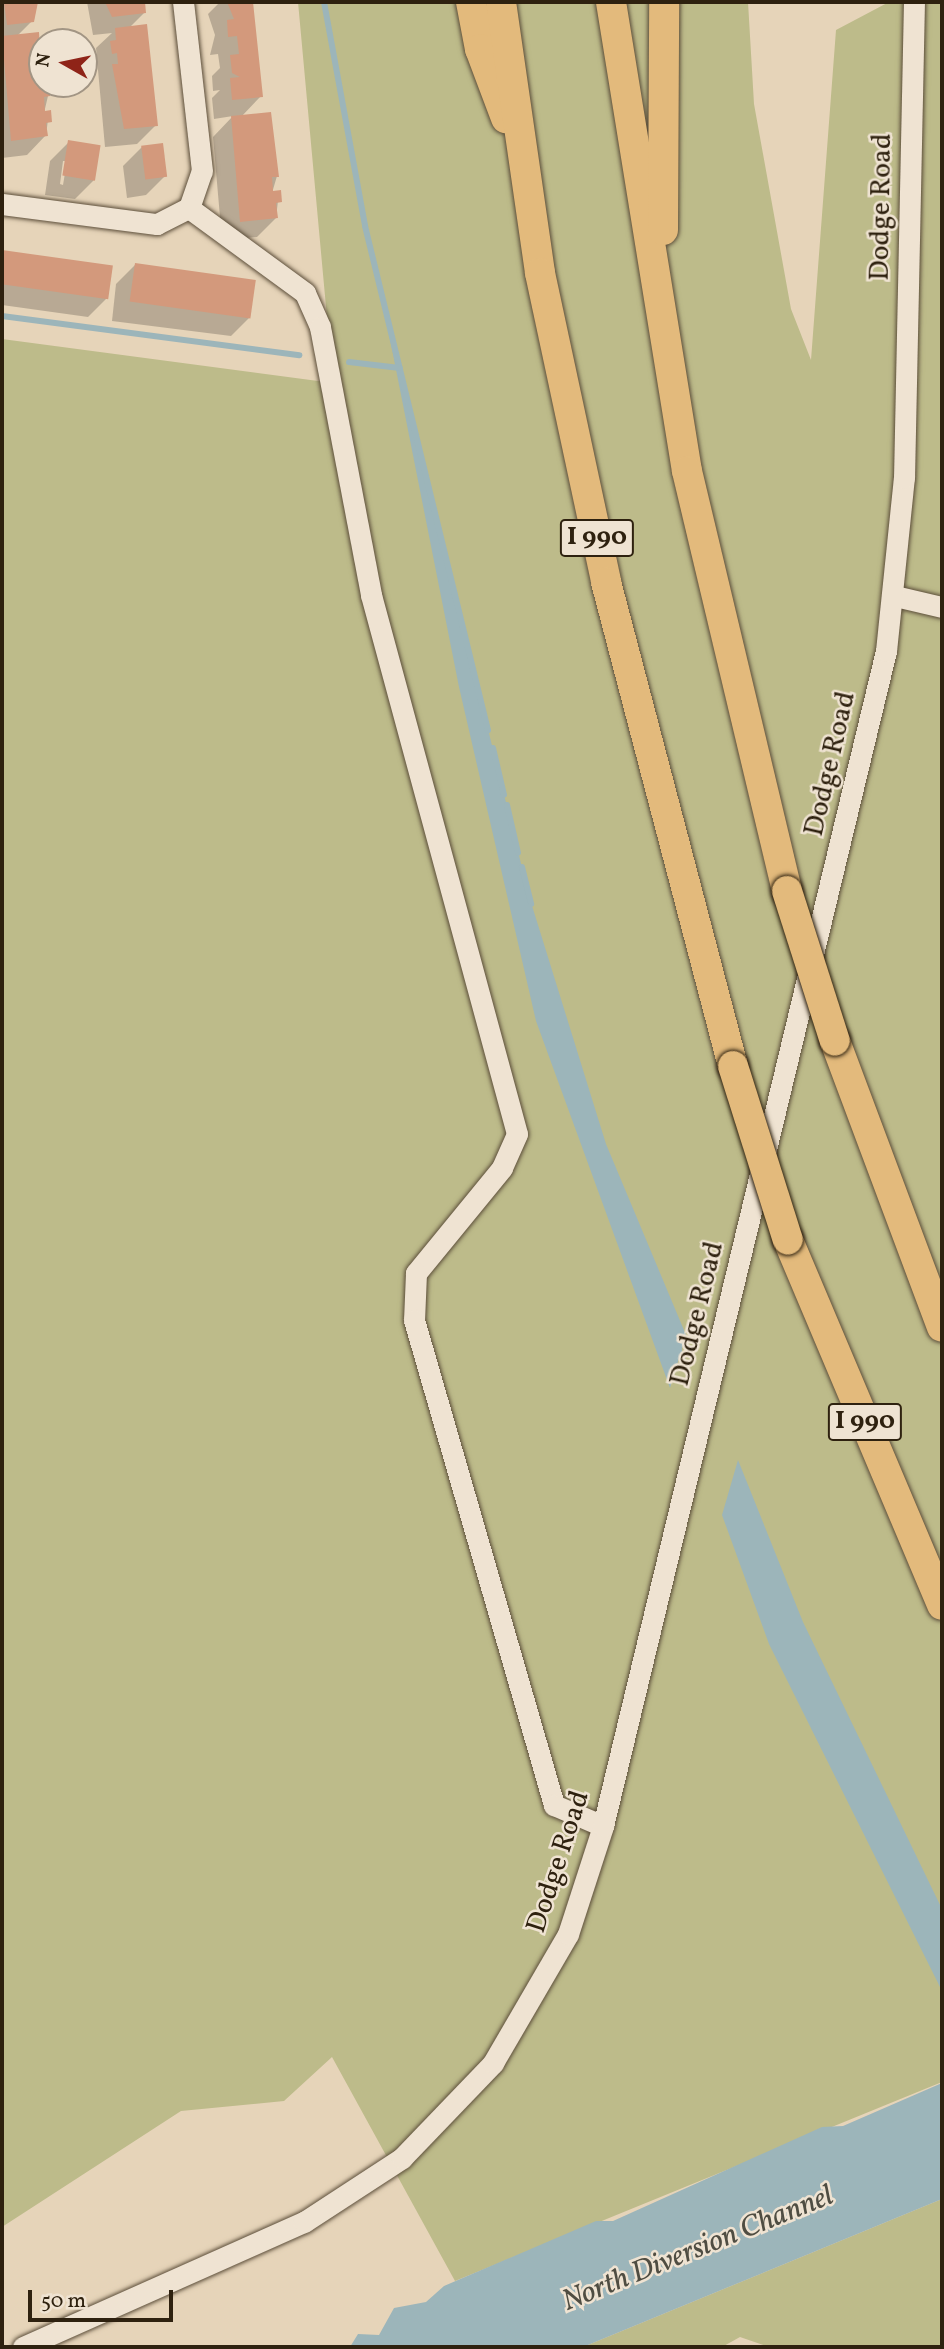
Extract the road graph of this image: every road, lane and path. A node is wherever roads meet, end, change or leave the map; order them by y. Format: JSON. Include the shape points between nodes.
{"nodes":[{"id":1,"x":183,"y":2,"type":"edge"},
{"id":2,"x":471,"y":2,"type":"edge"},
{"id":3,"x":501,"y":2,"type":"edge"},
{"id":4,"x":611,"y":2,"type":"edge"},
{"id":5,"x":664,"y":2,"type":"edge"},
{"id":6,"x":914,"y":2,"type":"edge"},
{"id":7,"x":525,"y":166,"type":"junction"},
{"id":8,"x":2,"y":204,"type":"edge"},
{"id":9,"x":189,"y":208,"type":"junction"},
{"id":10,"x":663,"y":300,"type":"junction"},
{"id":11,"x":895,"y":596,"type":"junction"},
{"id":12,"x":942,"y":607,"type":"edge"},
{"id":13,"x":942,"y":1327,"type":"edge"},
{"id":14,"x":942,"y":1605,"type":"edge"},
{"id":15,"x":603,"y":1826,"type":"junction"},
{"id":16,"x":23,"y":2347,"type":"edge"}],
"edges":[{"from":1,"to":9,"type":"street","via":[[202,171]]},
{"from":2,"to":7,"type":"highway","via":[[480,49]]},
{"from":3,"to":7,"type":"highway","number":"I 990"},
{"from":4,"to":10,"type":"highway"},
{"from":5,"to":10,"type":"highway"},
{"from":6,"to":11,"type":"street","name":"Dodge Road","via":[[904,478]]},
{"from":7,"to":14,"type":"highway","number":"I 990","bridge":true,"via":[[540,273],[606,582],[733,1066],[788,1240]]},
{"from":8,"to":9,"type":"street","via":[[157,224]]},
{"from":9,"to":15,"type":"street","via":[[305,293],[320,327],[371,595],[517,1134],[502,1168],[416,1273],[414,1320],[554,1805]]},
{"from":10,"to":13,"type":"highway","bridge":true,"via":[[687,471],[787,891],[835,1041]]},
{"from":11,"to":12,"type":"street"},
{"from":11,"to":15,"type":"street","name":"Dodge Road","via":[[845,827]]},
{"from":15,"to":16,"type":"street","name":"Dodge Road","via":[[568,1934],[527,2013],[452,2113],[402,2158],[304,2222]]}]}
